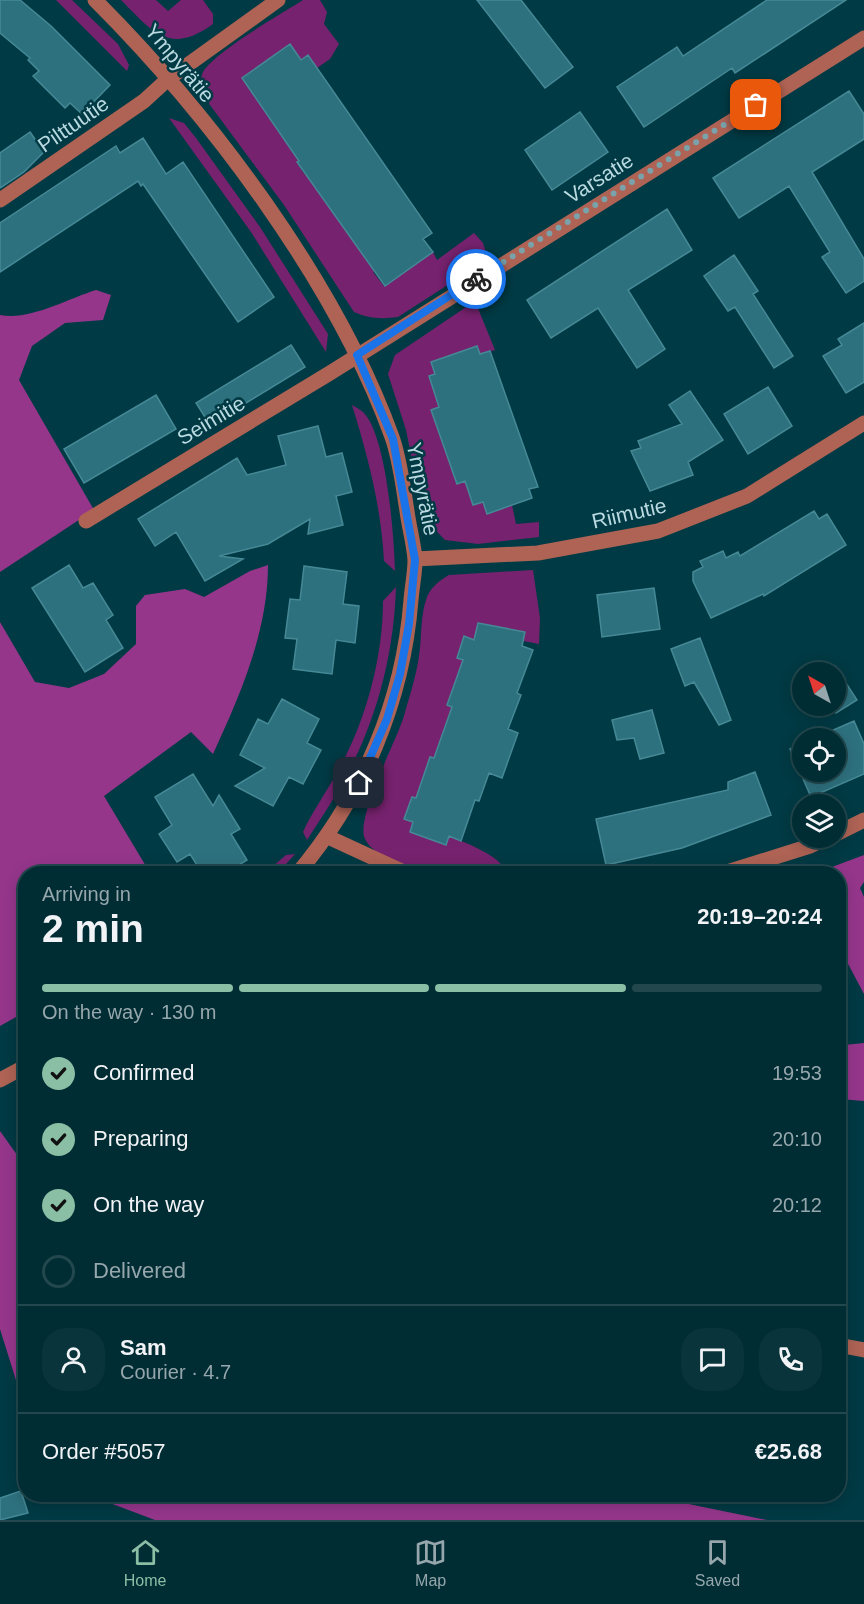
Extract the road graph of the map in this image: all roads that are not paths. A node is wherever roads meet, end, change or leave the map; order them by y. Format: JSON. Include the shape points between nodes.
{"nodes":[{"id":1,"x":95,"y":0,"type":"edge"},
{"id":2,"x":278,"y":0,"type":"edge"},
{"id":3,"x":864,"y":38,"type":"edge"},
{"id":4,"x":168,"y":79,"type":"junction"},
{"id":5,"x":0,"y":200,"type":"edge"},
{"id":6,"x":357,"y":355,"type":"junction"},
{"id":7,"x":864,"y":423,"type":"edge"},
{"id":8,"x":86,"y":521,"type":"dead end"},
{"id":9,"x":415,"y":560,"type":"junction"},
{"id":10,"x":864,"y":820,"type":"edge"},
{"id":11,"x":846,"y":829,"type":"edge"},
{"id":12,"x":328,"y":837,"type":"junction"},
{"id":13,"x":804,"y":848,"type":"edge"},
{"id":14,"x":304,"y":866,"type":"edge"},
{"id":15,"x":391,"y":866,"type":"edge"},
{"id":16,"x":746,"y":866,"type":"edge"},
{"id":17,"x":18,"y":1070,"type":"edge"},
{"id":18,"x":0,"y":1080,"type":"edge"},
{"id":19,"x":846,"y":1347,"type":"edge"},
{"id":20,"x":864,"y":1350,"type":"edge"}],
"edges":[{"from":1,"to":4,"type":"street","name":"Ympyrätie"},
{"from":2,"to":4,"type":"street","name":"Pilttuutie"},
{"from":3,"to":6,"type":"street","name":"Varsatie"},
{"from":4,"to":5,"type":"street","name":"Pilttuutie","via":[[144,101]]},
{"from":4,"to":6,"type":"street","name":"Ympyrätie","via":[[289,240]]},
{"from":6,"to":8,"type":"street","name":"Seimitie"},
{"from":6,"to":9,"type":"street","name":"Ympyrätie","via":[[393,439]]},
{"from":7,"to":9,"type":"street","name":"Riimutie","via":[[747,496],[658,531],[538,553]]},
{"from":9,"to":12,"type":"street","name":"Ympyrätie","via":[[408,634],[387,719],[359,783]]},
{"from":10,"to":11,"type":"street"},
{"from":12,"to":14,"type":"street","name":"Ympyrätie"},
{"from":12,"to":15,"type":"street"},
{"from":13,"to":16,"type":"street"},
{"from":17,"to":18,"type":"street"},
{"from":19,"to":20,"type":"street"}]}
